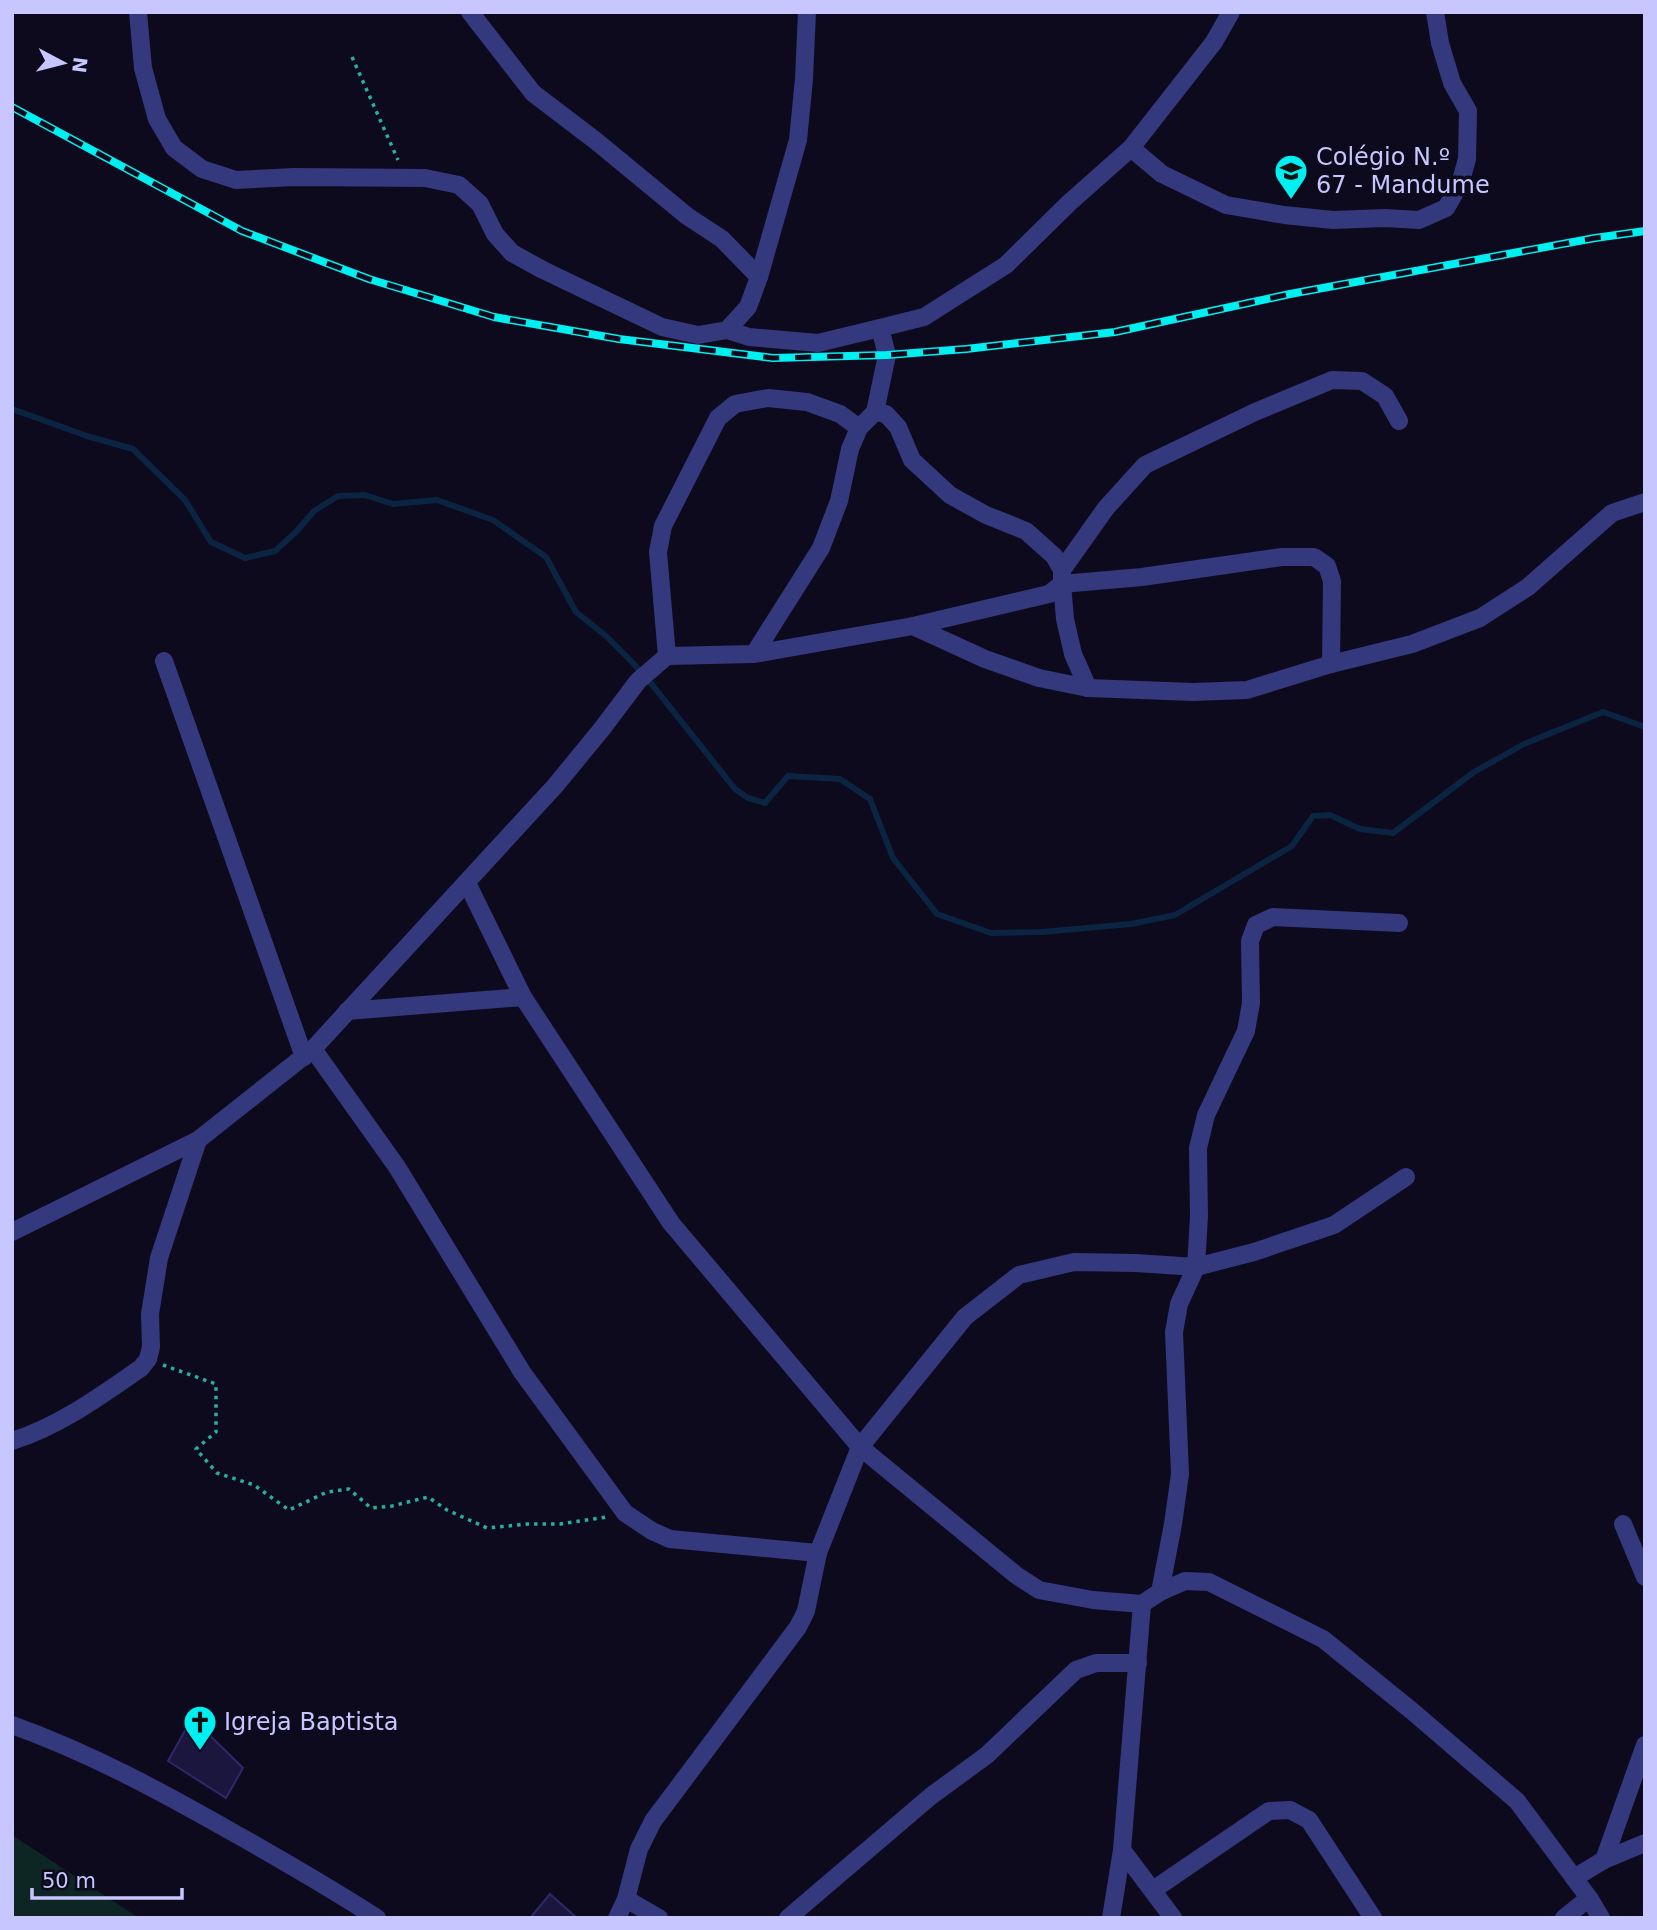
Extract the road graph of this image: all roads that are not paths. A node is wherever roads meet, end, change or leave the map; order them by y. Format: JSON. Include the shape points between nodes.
{"nodes":[{"id":1,"x":138,"y":12,"type":"edge"},
{"id":2,"x":470,"y":12,"type":"edge"},
{"id":3,"x":807,"y":12,"type":"edge"},
{"id":4,"x":1231,"y":12,"type":"edge"},
{"id":5,"x":1435,"y":12,"type":"edge"},
{"id":6,"x":1131,"y":148,"type":"junction"},
{"id":7,"x":759,"y":277,"type":"junction"},
{"id":8,"x":880,"y":328,"type":"junction"},
{"id":9,"x":727,"y":330,"type":"junction"},
{"id":10,"x":875,"y":412,"type":"junction"},
{"id":11,"x":1399,"y":421,"type":"dead end"},
{"id":12,"x":859,"y":428,"type":"junction"},
{"id":13,"x":1645,"y":502,"type":"edge"},
{"id":14,"x":1062,"y":577,"type":"junction"},
{"id":15,"x":913,"y":626,"type":"junction"},
{"id":16,"x":754,"y":654,"type":"junction"},
{"id":17,"x":164,"y":660,"type":"dead end"},
{"id":18,"x":663,"y":661,"type":"junction"},
{"id":19,"x":1331,"y":664,"type":"junction"},
{"id":20,"x":1088,"y":688,"type":"junction"},
{"id":21,"x":467,"y":883,"type":"junction"},
{"id":22,"x":1399,"y":923,"type":"dead end"},
{"id":23,"x":523,"y":997,"type":"junction"},
{"id":24,"x":347,"y":1011,"type":"junction"},
{"id":25,"x":309,"y":1053,"type":"junction"},
{"id":26,"x":198,"y":1140,"type":"junction"},
{"id":27,"x":1406,"y":1177,"type":"dead end"},
{"id":28,"x":12,"y":1232,"type":"edge"},
{"id":29,"x":1196,"y":1267,"type":"junction"},
{"id":30,"x":12,"y":1441,"type":"edge"},
{"id":31,"x":860,"y":1447,"type":"junction"},
{"id":32,"x":1623,"y":1524,"type":"dead end"},
{"id":33,"x":818,"y":1553,"type":"junction"},
{"id":34,"x":1645,"y":1577,"type":"edge"},
{"id":35,"x":1160,"y":1592,"type":"junction"},
{"id":36,"x":1142,"y":1604,"type":"junction"},
{"id":37,"x":1138,"y":1663,"type":"junction"},
{"id":38,"x":12,"y":1725,"type":"edge"},
{"id":39,"x":1645,"y":1745,"type":"edge"},
{"id":40,"x":1645,"y":1843,"type":"edge"},
{"id":41,"x":1122,"y":1850,"type":"junction"},
{"id":42,"x":1604,"y":1860,"type":"junction"},
{"id":43,"x":1574,"y":1878,"type":"junction"},
{"id":44,"x":1153,"y":1890,"type":"junction"},
{"id":45,"x":1589,"y":1898,"type":"junction"},
{"id":46,"x":626,"y":1899,"type":"junction"},
{"id":47,"x":377,"y":1918,"type":"edge"},
{"id":48,"x":617,"y":1918,"type":"edge"},
{"id":49,"x":659,"y":1918,"type":"edge"},
{"id":50,"x":788,"y":1918,"type":"edge"},
{"id":51,"x":1111,"y":1918,"type":"edge"},
{"id":52,"x":1173,"y":1918,"type":"edge"},
{"id":53,"x":1373,"y":1918,"type":"edge"},
{"id":54,"x":1564,"y":1918,"type":"edge"},
{"id":55,"x":1601,"y":1918,"type":"edge"}],
"edges":[{"from":1,"to":9,"type":"street","via":[[143,68],[157,119],[174,148],[202,169],[236,180],[406,177],[459,185],[480,204],[495,234],[512,253],[543,270],[662,327],[698,335]]},
{"from":2,"to":7,"type":"street","via":[[533,93],[722,239]]},
{"from":3,"to":7,"type":"street","via":[[797,140]]},
{"from":4,"to":6,"type":"street","via":[[1214,42]]},
{"from":5,"to":6,"type":"street","via":[[1452,83],[1468,111],[1467,159],[1446,208],[1419,220],[1332,219],[1226,205],[1162,174]]},
{"from":6,"to":8,"type":"street","via":[[1006,265],[924,317]]},
{"from":7,"to":9,"type":"street","via":[[748,307]]},
{"from":8,"to":9,"type":"street","via":[[818,343],[749,337]]},
{"from":8,"to":10,"type":"street","via":[[887,355]]},
{"from":10,"to":12,"type":"street"},
{"from":10,"to":14,"type":"street","via":[[886,414],[898,427],[912,460],[950,495],[1026,531],[1054,556]]},
{"from":11,"to":14,"type":"street","via":[[1385,396],[1362,381],[1332,380],[1255,412],[1145,465],[1106,508]]},
{"from":12,"to":16,"type":"street","via":[[821,548]]},
{"from":12,"to":18,"type":"street","via":[[840,414],[807,402],[768,398],[735,404],[718,418],[663,526],[657,552]]},
{"from":13,"to":19,"type":"street","via":[[1612,513],[1528,587],[1480,618],[1412,644]]},
{"from":14,"to":15,"type":"street","via":[[1049,594]]},
{"from":14,"to":19,"type":"street","via":[[1142,578],[1282,557],[1314,557],[1327,566],[1332,581]]},
{"from":14,"to":20,"type":"street","via":[[1073,654]]},
{"from":15,"to":16,"type":"street"},
{"from":15,"to":20,"type":"street","via":[[985,659],[1039,678]]},
{"from":16,"to":18,"type":"street"},
{"from":17,"to":25,"type":"street"},
{"from":18,"to":21,"type":"street","via":[[638,681],[555,786]]},
{"from":19,"to":20,"type":"street","via":[[1247,690]]},
{"from":21,"to":23,"type":"street"},
{"from":21,"to":24,"type":"street"},
{"from":22,"to":29,"type":"street","via":[[1273,917],[1256,925],[1250,941],[1251,1003],[1245,1031],[1206,1115],[1198,1149]]},
{"from":23,"to":24,"type":"street"},
{"from":23,"to":31,"type":"street","via":[[671,1223]]},
{"from":24,"to":25,"type":"street"},
{"from":25,"to":26,"type":"street"},
{"from":25,"to":33,"type":"street","via":[[397,1167],[522,1372],[625,1513],[670,1539]]},
{"from":26,"to":28,"type":"street"},
{"from":26,"to":30,"type":"street","via":[[159,1258],[148,1359],[73,1414]]},
{"from":27,"to":29,"type":"street","via":[[1334,1224]]},
{"from":29,"to":31,"type":"street","via":[[1074,1262],[1019,1275],[965,1317]]},
{"from":29,"to":35,"type":"street","via":[[1179,1304],[1174,1332],[1180,1474]]},
{"from":31,"to":33,"type":"street"},
{"from":31,"to":36,"type":"street","via":[[1039,1590]]},
{"from":32,"to":34,"type":"street"},
{"from":33,"to":46,"type":"street","via":[[806,1611],[798,1627],[653,1821],[639,1849]]},
{"from":35,"to":36,"type":"street"},
{"from":35,"to":43,"type":"street","via":[[1185,1581],[1209,1582],[1323,1639],[1517,1801]]},
{"from":36,"to":37,"type":"street"},
{"from":37,"to":41,"type":"street"},
{"from":37,"to":50,"type":"street","via":[[1096,1663],[1076,1670],[987,1755],[931,1796]]},
{"from":38,"to":47,"type":"street","via":[[160,1791]]},
{"from":39,"to":42,"type":"street"},
{"from":40,"to":42,"type":"street"},
{"from":41,"to":44,"type":"street"},
{"from":41,"to":51,"type":"street"},
{"from":42,"to":43,"type":"street"},
{"from":43,"to":45,"type":"street"},
{"from":44,"to":52,"type":"street"},
{"from":44,"to":53,"type":"street","via":[[1269,1811],[1290,1810],[1309,1820]]},
{"from":45,"to":54,"type":"street"},
{"from":45,"to":55,"type":"street"},
{"from":46,"to":48,"type":"street"},
{"from":46,"to":49,"type":"street"}]}
